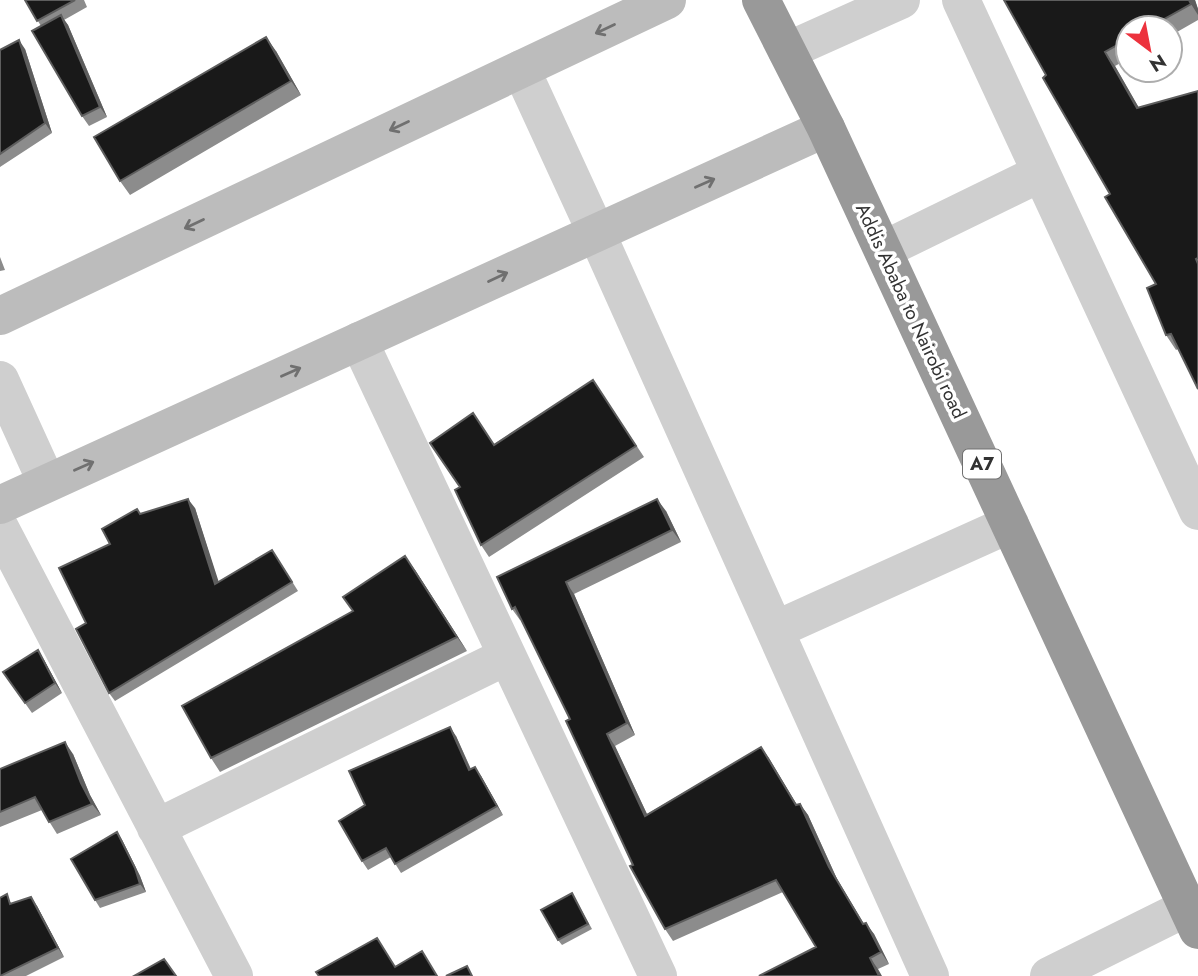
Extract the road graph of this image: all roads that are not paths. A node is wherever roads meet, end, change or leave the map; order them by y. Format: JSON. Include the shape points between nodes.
{"nodes":[{"id":1,"x":667,"y":0,"type":"edge"},
{"id":2,"x":761,"y":0,"type":"edge"},
{"id":3,"x":901,"y":0,"type":"edge"},
{"id":4,"x":961,"y":0,"type":"edge"},
{"id":5,"x":787,"y":51,"type":"junction"},
{"id":6,"x":521,"y":69,"type":"junction"},
{"id":7,"x":826,"y":128,"type":"junction"},
{"id":8,"x":1041,"y":173,"type":"junction"},
{"id":9,"x":596,"y":232,"type":"junction"},
{"id":10,"x":883,"y":250,"type":"junction"},
{"id":11,"x":0,"y":316,"type":"edge"},
{"id":12,"x":359,"y":341,"type":"junction"},
{"id":13,"x":0,"y":380,"type":"edge"},
{"id":14,"x":47,"y":483,"type":"junction"},
{"id":15,"x":0,"y":505,"type":"edge"},
{"id":16,"x":1198,"y":511,"type":"edge"},
{"id":17,"x":1010,"y":524,"type":"junction"},
{"id":18,"x":0,"y":528,"type":"edge"},
{"id":19,"x":775,"y":629,"type":"junction"},
{"id":20,"x":508,"y":656,"type":"junction"},
{"id":21,"x":156,"y":828,"type":"junction"},
{"id":22,"x":1193,"y":918,"type":"edge"},
{"id":23,"x":234,"y":976,"type":"edge"},
{"id":24,"x":658,"y":976,"type":"edge"},
{"id":25,"x":930,"y":976,"type":"edge"},
{"id":26,"x":1049,"y":976,"type":"edge"}],
"edges":[{"from":1,"to":6,"type":"street","one_way":true},
{"from":2,"to":5,"type":"highway","name":"Addis Ababa to Nairobi road","number":"A7"},
{"from":3,"to":5,"type":"street"},
{"from":4,"to":8,"type":"street"},
{"from":5,"to":7,"type":"highway","name":"Addis Ababa to Nairobi road","number":"A7"},
{"from":6,"to":9,"type":"street"},
{"from":6,"to":11,"type":"street","one_way":true},
{"from":9,"to":7,"type":"street","one_way":true},
{"from":7,"to":10,"type":"highway","name":"Addis Ababa to Nairobi road","number":"A7"},
{"from":8,"to":10,"type":"street"},
{"from":8,"to":16,"type":"street"},
{"from":12,"to":9,"type":"street","one_way":true},
{"from":9,"to":19,"type":"street"},
{"from":10,"to":17,"type":"highway","name":"Addis Ababa to Nairobi road","number":"A7"},
{"from":14,"to":12,"type":"street","one_way":true},
{"from":12,"to":20,"type":"street"},
{"from":13,"to":14,"type":"street"},
{"from":14,"to":15,"type":"street"},
{"from":17,"to":19,"type":"street"},
{"from":17,"to":22,"type":"highway","name":"Addis Ababa to Nairobi road","number":"A7"},
{"from":18,"to":21,"type":"street"},
{"from":19,"to":25,"type":"street"},
{"from":20,"to":21,"type":"street"},
{"from":20,"to":24,"type":"street"},
{"from":21,"to":23,"type":"street"},
{"from":22,"to":26,"type":"street"}]}
